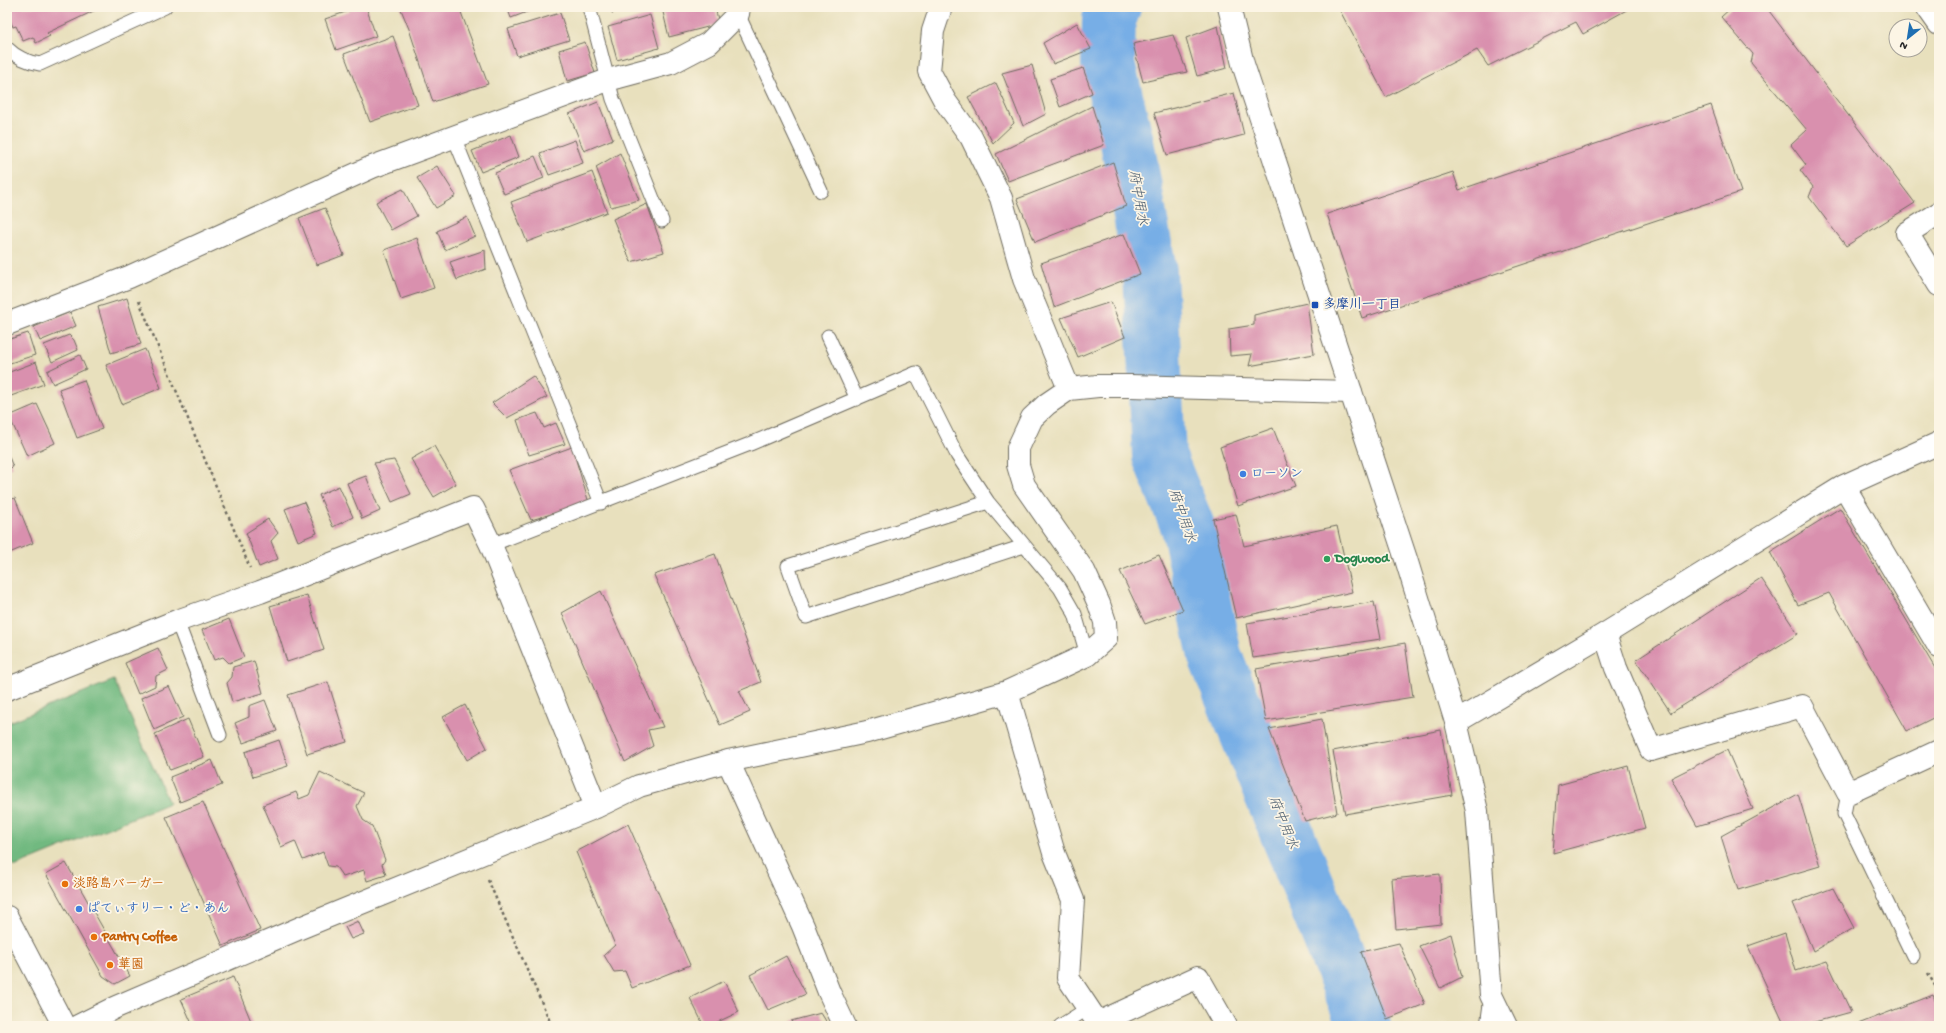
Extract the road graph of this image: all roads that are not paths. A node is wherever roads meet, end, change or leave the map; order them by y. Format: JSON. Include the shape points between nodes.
{"nodes":[{"id":1,"x":165,"y":7,"type":"edge"},
{"id":2,"x":589,"y":7,"type":"edge"},
{"id":3,"x":941,"y":7,"type":"edge"},
{"id":4,"x":1229,"y":7,"type":"edge"},
{"id":5,"x":1927,"y":7,"type":"edge"},
{"id":6,"x":738,"y":11,"type":"edge"},
{"id":7,"x":1939,"y":24,"type":"edge"},
{"id":8,"x":7,"y":48,"type":"edge"},
{"id":9,"x":608,"y":80,"type":"junction"},
{"id":10,"x":454,"y":137,"type":"junction"},
{"id":11,"x":821,"y":192,"type":"dead end"},
{"id":12,"x":1939,"y":213,"type":"edge"},
{"id":13,"x":662,"y":220,"type":"dead end"},
{"id":14,"x":1939,"y":285,"type":"edge"},
{"id":15,"x":7,"y":324,"type":"edge"},
{"id":16,"x":828,"y":336,"type":"dead end"},
{"id":17,"x":1069,"y":389,"type":"junction"},
{"id":18,"x":1351,"y":392,"type":"junction"},
{"id":19,"x":857,"y":399,"type":"junction"},
{"id":20,"x":1939,"y":443,"type":"edge"},
{"id":21,"x":1844,"y":486,"type":"junction"},
{"id":22,"x":601,"y":502,"type":"junction"},
{"id":23,"x":988,"y":502,"type":"junction"},
{"id":24,"x":491,"y":545,"type":"junction"},
{"id":25,"x":1024,"y":546,"type":"junction"},
{"id":26,"x":177,"y":621,"type":"junction"},
{"id":27,"x":1605,"y":634,"type":"junction"},
{"id":28,"x":1939,"y":647,"type":"edge"},
{"id":29,"x":1087,"y":655,"type":"junction"},
{"id":30,"x":7,"y":689,"type":"edge"},
{"id":31,"x":1007,"y":692,"type":"junction"},
{"id":32,"x":1456,"y":722,"type":"junction"},
{"id":33,"x":220,"y":735,"type":"dead end"},
{"id":34,"x":1939,"y":751,"type":"edge"},
{"id":35,"x":728,"y":761,"type":"junction"},
{"id":36,"x":1848,"y":793,"type":"junction"},
{"id":37,"x":596,"y":807,"type":"junction"},
{"id":38,"x":7,"y":917,"type":"edge"},
{"id":39,"x":1913,"y":956,"type":"dead end"},
{"id":40,"x":1491,"y":995,"type":"junction"},
{"id":41,"x":1087,"y":1009,"type":"junction"},
{"id":42,"x":64,"y":1026,"type":"edge"},
{"id":43,"x":78,"y":1026,"type":"edge"},
{"id":44,"x":845,"y":1026,"type":"edge"},
{"id":45,"x":1060,"y":1026,"type":"edge"},
{"id":46,"x":1226,"y":1026,"type":"edge"},
{"id":47,"x":1487,"y":1026,"type":"edge"},
{"id":48,"x":1506,"y":1026,"type":"edge"}],
"edges":[{"from":1,"to":8,"type":"lane","via":[[40,64],[28,62],[12,54]]},
{"from":2,"to":9,"type":"lane"},
{"from":3,"to":17,"type":"street","via":[[933,31],[929,71],[945,101],[970,137],[1001,198],[1024,279]]},
{"from":4,"to":18,"type":"street","via":[[1243,64]]},
{"from":5,"to":7,"type":"street"},
{"from":6,"to":9,"type":"street","via":[[709,43],[677,60]]},
{"from":6,"to":11,"type":"lane"},
{"from":9,"to":10,"type":"street"},
{"from":9,"to":13,"type":"lane","via":[[615,106]]},
{"from":10,"to":15,"type":"street","via":[[372,167],[129,276]]},
{"from":10,"to":22,"type":"lane"},
{"from":12,"to":14,"type":"street","via":[[1907,233]]},
{"from":16,"to":19,"type":"lane"},
{"from":17,"to":18,"type":"street","via":[[1130,386]]},
{"from":17,"to":29,"type":"street","via":[[1032,418],[1018,448],[1018,465],[1024,485],[1084,571],[1099,604],[1105,622],[1106,638]]},
{"from":18,"to":32,"type":"street"},
{"from":19,"to":22,"type":"lane"},
{"from":19,"to":23,"type":"lane","via":[[916,373],[957,455]]},
{"from":20,"to":21,"type":"street"},
{"from":21,"to":27,"type":"street"},
{"from":21,"to":28,"type":"street"},
{"from":22,"to":24,"type":"lane"},
{"from":23,"to":25,"type":"lane"},
{"from":23,"to":25,"type":"lane","via":[[788,566],[806,617]]},
{"from":24,"to":26,"type":"street","via":[[472,508],[260,592]]},
{"from":24,"to":37,"type":"street"},
{"from":25,"to":29,"type":"lane","via":[[1060,588],[1074,614]]},
{"from":26,"to":30,"type":"street"},
{"from":26,"to":33,"type":"lane"},
{"from":27,"to":32,"type":"street"},
{"from":27,"to":36,"type":"street","via":[[1616,668],[1651,750],[1802,706]]},
{"from":29,"to":31,"type":"street"},
{"from":31,"to":35,"type":"street","via":[[867,732]]},
{"from":31,"to":41,"type":"street","via":[[1054,853],[1073,900],[1068,978]]},
{"from":32,"to":40,"type":"street","via":[[1477,811]]},
{"from":34,"to":36,"type":"street"},
{"from":35,"to":37,"type":"street","via":[[639,786]]},
{"from":35,"to":44,"type":"street"},
{"from":36,"to":39,"type":"lane","via":[[1844,814]]},
{"from":37,"to":43,"type":"street","via":[[292,931]]},
{"from":38,"to":42,"type":"street"},
{"from":40,"to":47,"type":"lane"},
{"from":40,"to":48,"type":"street"},
{"from":41,"to":45,"type":"lane"},
{"from":41,"to":46,"type":"street","via":[[1098,1023],[1198,977]]}]}
